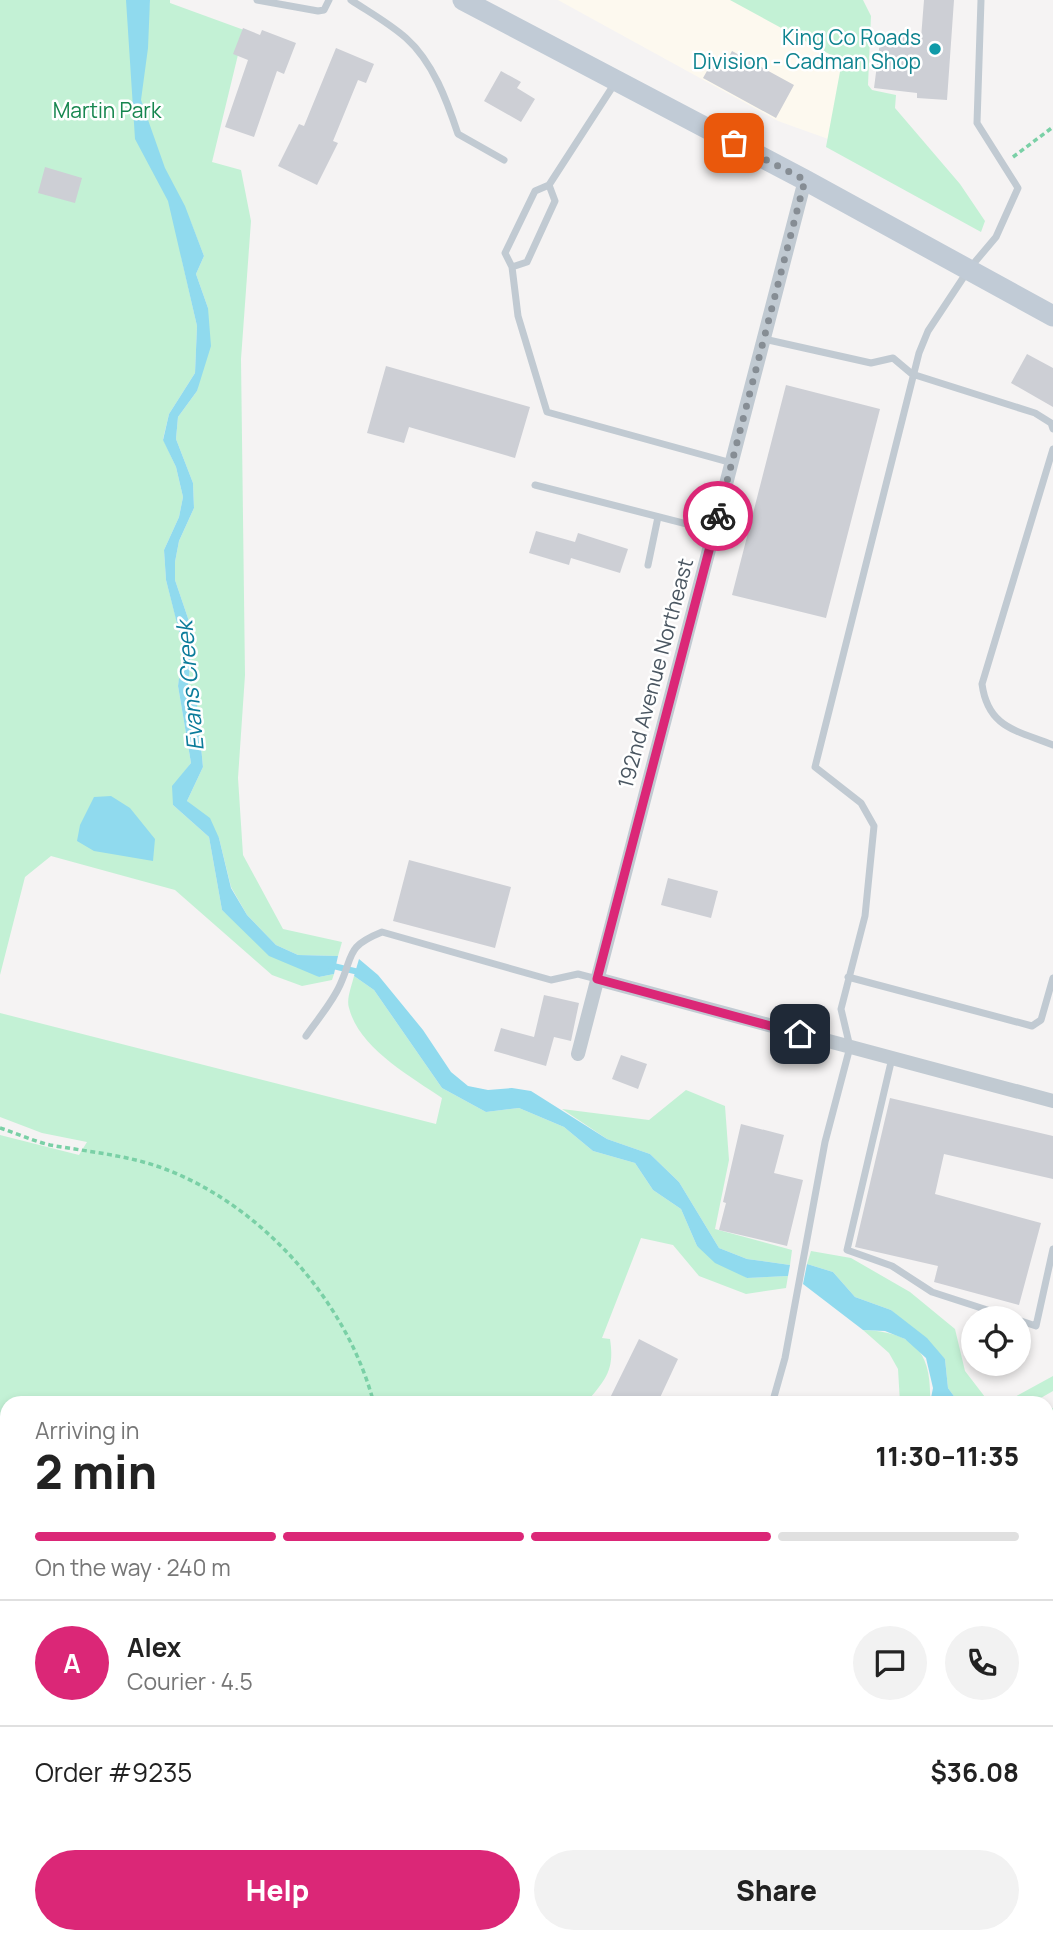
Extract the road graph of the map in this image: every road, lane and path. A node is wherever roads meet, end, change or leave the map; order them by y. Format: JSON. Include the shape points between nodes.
{"nodes":[{"id":1,"x":257,"y":0,"type":"edge"},
{"id":2,"x":328,"y":0,"type":"edge"},
{"id":3,"x":351,"y":0,"type":"edge"},
{"id":4,"x":463,"y":0,"type":"edge"},
{"id":5,"x":981,"y":0,"type":"edge"},
{"id":6,"x":617,"y":81,"type":"junction"},
{"id":7,"x":1053,"y":127,"type":"edge"},
{"id":8,"x":503,"y":160,"type":"dead end"},
{"id":9,"x":1003,"y":164,"type":"junction"},
{"id":10,"x":805,"y":180,"type":"junction"},
{"id":11,"x":549,"y":185,"type":"junction"},
{"id":12,"x":512,"y":267,"type":"junction"},
{"id":13,"x":969,"y":269,"type":"junction"},
{"id":14,"x":1053,"y":316,"type":"edge"},
{"id":15,"x":764,"y":339,"type":"junction"},
{"id":16,"x":912,"y":374,"type":"junction"},
{"id":17,"x":1053,"y":429,"type":"edge"},
{"id":18,"x":1053,"y":449,"type":"edge"},
{"id":19,"x":732,"y":463,"type":"junction"},
{"id":20,"x":536,"y":485,"type":"dead end"},
{"id":21,"x":658,"y":517,"type":"junction"},
{"id":22,"x":714,"y":531,"type":"junction"},
{"id":23,"x":648,"y":565,"type":"dead end"},
{"id":24,"x":1053,"y":745,"type":"edge"},
{"id":25,"x":848,"y":977,"type":"junction"},
{"id":26,"x":1053,"y":978,"type":"edge"},
{"id":27,"x":597,"y":979,"type":"junction"},
{"id":28,"x":306,"y":1036,"type":"dead end"},
{"id":29,"x":850,"y":1047,"type":"junction"},
{"id":30,"x":578,"y":1054,"type":"dead end"},
{"id":31,"x":892,"y":1058,"type":"junction"},
{"id":32,"x":1053,"y":1101,"type":"edge"},
{"id":33,"x":0,"y":1128,"type":"edge"},
{"id":34,"x":1053,"y":1249,"type":"edge"},
{"id":35,"x":975,"y":1306,"type":"edge"},
{"id":36,"x":1031,"y":1324,"type":"edge"},
{"id":37,"x":372,"y":1396,"type":"edge"},
{"id":38,"x":774,"y":1396,"type":"edge"}],
"edges":[{"from":1,"to":2,"type":"lane","via":[[318,11],[324,10]]},
{"from":3,"to":8,"type":"lane","via":[[406,38],[426,62],[458,134]]},
{"from":4,"to":6,"type":"main road"},
{"from":5,"to":9,"type":"lane","via":[[977,123]]},
{"from":6,"to":10,"type":"main road"},
{"from":6,"to":11,"type":"lane"},
{"from":7,"to":9,"type":"path"},
{"from":9,"to":13,"type":"lane","via":[[1018,188],[996,237]]},
{"from":10,"to":13,"type":"main road"},
{"from":10,"to":15,"type":"street","name":"192nd Avenue Northeast"},
{"from":11,"to":12,"type":"lane","via":[[535,191],[505,253]]},
{"from":11,"to":12,"type":"lane","via":[[555,201],[527,262]]},
{"from":12,"to":19,"type":"lane","via":[[518,316],[547,411]]},
{"from":13,"to":14,"type":"main road"},
{"from":13,"to":16,"type":"lane","via":[[928,331]]},
{"from":15,"to":16,"type":"lane","via":[[871,363],[893,358]]},
{"from":15,"to":19,"type":"street","name":"192nd Avenue Northeast"},
{"from":16,"to":17,"type":"lane","via":[[1035,413]]},
{"from":16,"to":25,"type":"lane","via":[[815,766],[861,803],[874,826],[865,916]]},
{"from":18,"to":24,"type":"lane","via":[[982,684],[985,703],[998,722]]},
{"from":19,"to":22,"type":"street","name":"192nd Avenue Northeast"},
{"from":20,"to":21,"type":"lane"},
{"from":21,"to":22,"type":"lane"},
{"from":21,"to":23,"type":"lane"},
{"from":22,"to":27,"type":"street","name":"192nd Avenue Northeast"},
{"from":25,"to":26,"type":"lane","via":[[1032,1026],[1041,1020]]},
{"from":25,"to":29,"type":"lane","via":[[841,1009]]},
{"from":27,"to":28,"type":"lane","via":[[578,974],[551,980],[382,932],[365,939],[349,955],[340,985]]},
{"from":27,"to":29,"type":"street"},
{"from":27,"to":30,"type":"street","name":"192nd Avenue Northeast"},
{"from":29,"to":31,"type":"street"},
{"from":29,"to":38,"type":"lane","via":[[825,1142]]},
{"from":31,"to":32,"type":"street"},
{"from":31,"to":35,"type":"lane","via":[[847,1250],[892,1266],[932,1292]]},
{"from":33,"to":37,"type":"path","via":[[48,1144],[166,1169],[229,1203],[311,1277],[339,1318]]},
{"from":34,"to":36,"type":"lane","via":[[1036,1326]]}]}
